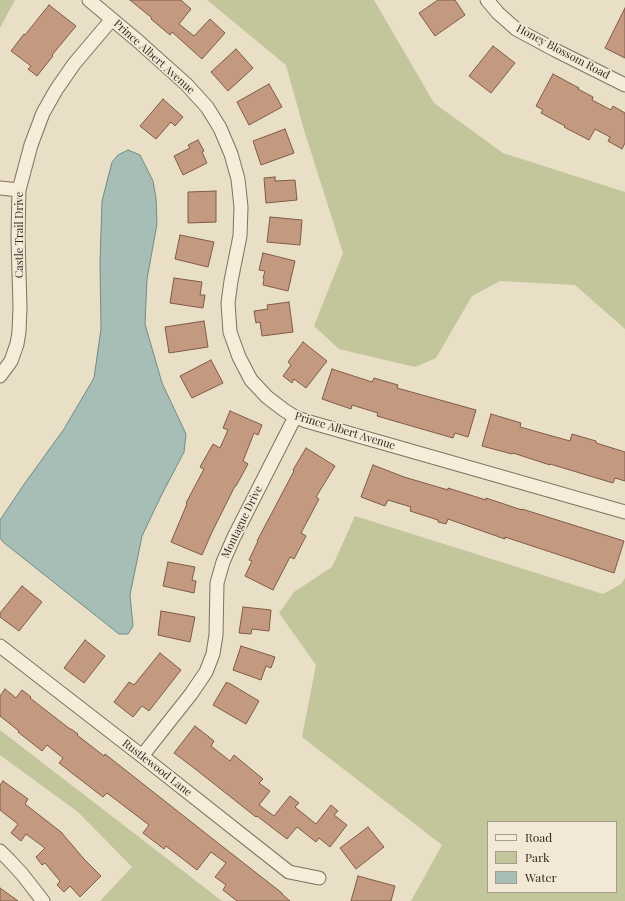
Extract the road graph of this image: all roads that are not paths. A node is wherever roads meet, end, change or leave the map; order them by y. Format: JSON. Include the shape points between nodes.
{"nodes":[{"id":1,"x":88,"y":0,"type":"edge"},
{"id":2,"x":487,"y":0,"type":"edge"},
{"id":3,"x":112,"y":19,"type":"junction"},
{"id":4,"x":625,"y":85,"type":"edge"},
{"id":5,"x":0,"y":188,"type":"edge"},
{"id":6,"x":19,"y":190,"type":"junction"},
{"id":7,"x":0,"y":376,"type":"edge"},
{"id":8,"x":295,"y":417,"type":"junction"},
{"id":9,"x":625,"y":512,"type":"edge"},
{"id":10,"x":0,"y":646,"type":"edge"},
{"id":11,"x":142,"y":756,"type":"junction"},
{"id":12,"x":0,"y":851,"type":"edge"},
{"id":13,"x":319,"y":878,"type":"dead end"},
{"id":14,"x":43,"y":901,"type":"edge"}],
"edges":[{"from":1,"to":3,"type":"street","name":"Prince Albert Avenue"},
{"from":2,"to":4,"type":"street","name":"Honey Blossom Road","via":[[516,29]]},
{"from":3,"to":6,"type":"street","name":"Castle Trail Drive","via":[[74,64],[42,113],[30,145]]},
{"from":3,"to":8,"type":"street","name":"Prince Albert Avenue","via":[[186,84],[207,107],[220,128],[238,179],[241,207],[240,236],[228,303],[230,332],[251,380],[267,397]]},
{"from":5,"to":6,"type":"street"},
{"from":6,"to":7,"type":"street","name":"Castle Trail Drive","via":[[19,332],[11,361]]},
{"from":8,"to":9,"type":"street","name":"Prince Albert Avenue"},
{"from":8,"to":11,"type":"street","name":"Montague Drive","via":[[223,562],[217,582],[216,635],[213,654],[206,672]]},
{"from":10,"to":11,"type":"street","name":"Rustlewood Lane"},
{"from":11,"to":13,"type":"street","name":"Rustlewood Lane","via":[[288,872]]},
{"from":12,"to":14,"type":"street"}]}
